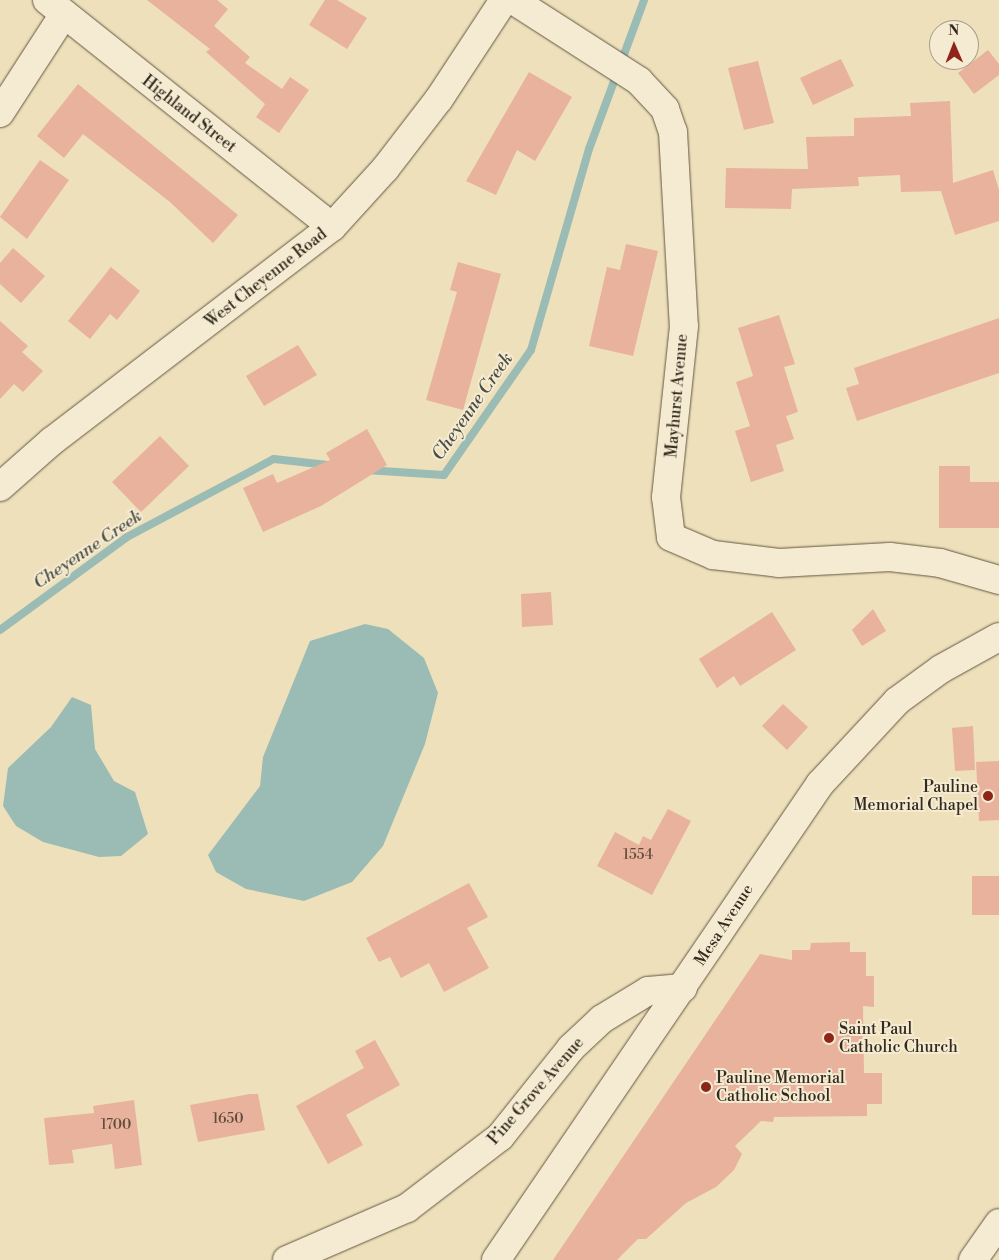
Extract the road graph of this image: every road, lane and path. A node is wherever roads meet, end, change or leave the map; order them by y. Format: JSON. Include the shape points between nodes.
{"nodes":[{"id":1,"x":504,"y":0,"type":"edge"},
{"id":2,"x":513,"y":0,"type":"edge"},
{"id":3,"x":55,"y":7,"type":"edge"},
{"id":4,"x":0,"y":113,"type":"edge"},
{"id":5,"x":332,"y":227,"type":"junction"},
{"id":6,"x":0,"y":487,"type":"edge"},
{"id":7,"x":999,"y":580,"type":"edge"},
{"id":8,"x":999,"y":636,"type":"edge"},
{"id":9,"x":683,"y":988,"type":"junction"},
{"id":10,"x":996,"y":1226,"type":"edge"},
{"id":11,"x":287,"y":1260,"type":"edge"},
{"id":12,"x":496,"y":1260,"type":"edge"},
{"id":13,"x":973,"y":1260,"type":"edge"}],
"edges":[{"from":1,"to":5,"type":"street","name":"West Cheyenne Road","via":[[439,99],[385,169]]},
{"from":2,"to":7,"type":"street","name":"Mayhurst Avenue","via":[[633,77],[665,109],[677,160],[684,326],[666,497],[671,537],[713,555],[779,563],[890,557],[940,563]]},
{"from":3,"to":4,"type":"street"},
{"from":3,"to":5,"type":"street","name":"Highland Street"},
{"from":5,"to":6,"type":"street","name":"West Cheyenne Road","via":[[52,441]]},
{"from":8,"to":9,"type":"street","name":"Mesa Avenue","via":[[941,669],[859,738],[785,831]]},
{"from":9,"to":11,"type":"street","name":"Pine Grove Avenue","via":[[648,991],[602,1019],[570,1048],[500,1137],[407,1208]]},
{"from":9,"to":12,"type":"street","name":"Mesa Avenue"},
{"from":10,"to":13,"type":"street"}]}
